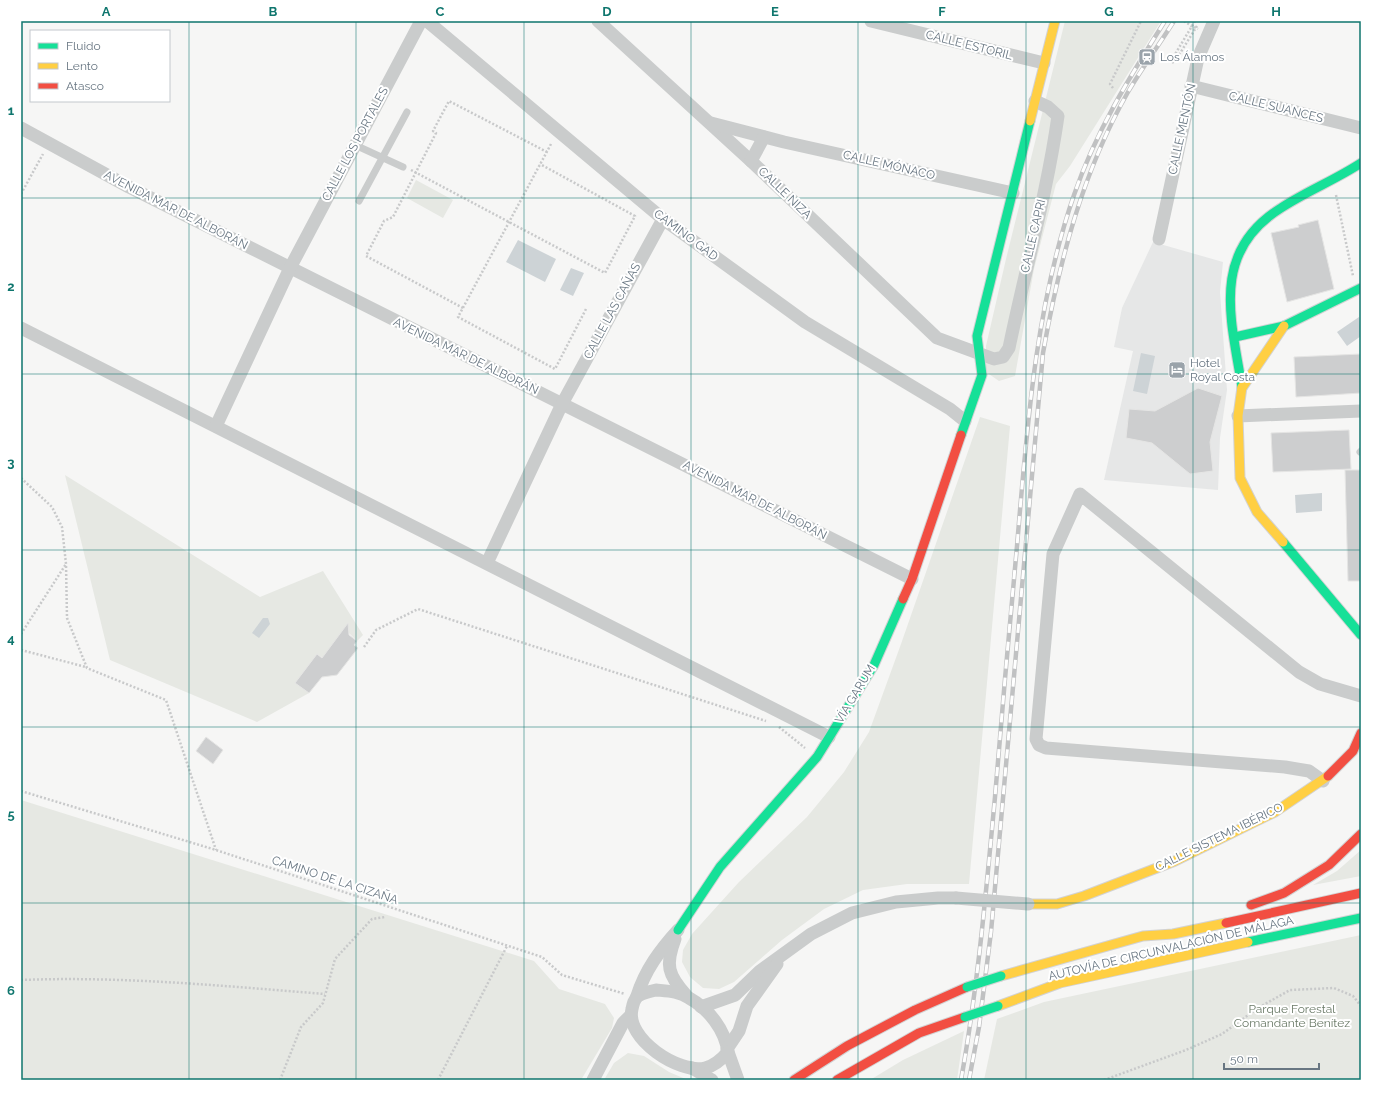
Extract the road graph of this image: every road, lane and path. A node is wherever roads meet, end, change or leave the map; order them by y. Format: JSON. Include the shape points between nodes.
{"nodes":[{"id":1,"x":421,"y":21,"type":"edge"},
{"id":2,"x":427,"y":21,"type":"edge"},
{"id":3,"x":598,"y":21,"type":"edge"},
{"id":4,"x":871,"y":21,"type":"edge"},
{"id":5,"x":1055,"y":21,"type":"edge"},
{"id":6,"x":1141,"y":21,"type":"edge"},
{"id":7,"x":1184,"y":21,"type":"edge"},
{"id":8,"x":1195,"y":21,"type":"edge"},
{"id":9,"x":1200,"y":21,"type":"edge"},
{"id":10,"x":1214,"y":21,"type":"edge"},
{"id":11,"x":1193,"y":26,"type":"junction"},
{"id":12,"x":1198,"y":29,"type":"dead end"},
{"id":13,"x":1044,"y":64,"type":"junction"},
{"id":14,"x":1191,"y":86,"type":"junction"},
{"id":15,"x":1113,"y":88,"type":"dead end"},
{"id":16,"x":1035,"y":101,"type":"junction"},
{"id":17,"x":407,"y":112,"type":"dead end"},
{"id":18,"x":709,"y":123,"type":"junction"},
{"id":19,"x":21,"y":128,"type":"edge"},
{"id":20,"x":1361,"y":128,"type":"edge"},
{"id":21,"x":764,"y":137,"type":"junction"},
{"id":22,"x":551,"y":144,"type":"dead end"},
{"id":23,"x":355,"y":145,"type":"junction"},
{"id":24,"x":45,"y":151,"type":"dead end"},
{"id":25,"x":547,"y":152,"type":"junction"},
{"id":26,"x":382,"y":158,"type":"junction"},
{"id":27,"x":751,"y":161,"type":"junction"},
{"id":28,"x":1361,"y":163,"type":"edge"},
{"id":29,"x":540,"y":164,"type":"junction"},
{"id":30,"x":403,"y":167,"type":"joint"},
{"id":31,"x":416,"y":172,"type":"junction"},
{"id":32,"x":1013,"y":193,"type":"junction"},
{"id":33,"x":21,"y":194,"type":"edge"},
{"id":34,"x":359,"y":201,"type":"dead end"},
{"id":35,"x":1339,"y":210,"type":"dead end"},
{"id":36,"x":663,"y":219,"type":"junction"},
{"id":37,"x":509,"y":222,"type":"junction"},
{"id":38,"x":1159,"y":239,"type":"dead end"},
{"id":39,"x":290,"y":268,"type":"junction"},
{"id":40,"x":1351,"y":268,"type":"dead end"},
{"id":41,"x":1361,"y":288,"type":"edge"},
{"id":42,"x":463,"y":308,"type":"junction"},
{"id":43,"x":586,"y":309,"type":"dead end"},
{"id":44,"x":1284,"y":326,"type":"junction"},
{"id":45,"x":21,"y":328,"type":"edge"},
{"id":46,"x":1235,"y":337,"type":"junction"},
{"id":47,"x":979,"y":352,"type":"junction"},
{"id":48,"x":1242,"y":388,"type":"junction"},
{"id":49,"x":562,"y":404,"type":"junction"},
{"id":50,"x":1361,"y":411,"type":"edge"},
{"id":51,"x":1238,"y":416,"type":"junction"},
{"id":52,"x":965,"y":420,"type":"junction"},
{"id":53,"x":216,"y":426,"type":"junction"},
{"id":54,"x":21,"y":478,"type":"edge"},
{"id":55,"x":487,"y":563,"type":"junction"},
{"id":56,"x":66,"y":564,"type":"junction"},
{"id":57,"x":912,"y":579,"type":"junction"},
{"id":58,"x":21,"y":634,"type":"edge"},
{"id":59,"x":1361,"y":635,"type":"edge"},
{"id":60,"x":364,"y":647,"type":"dead end"},
{"id":61,"x":21,"y":650,"type":"edge"},
{"id":62,"x":87,"y":668,"type":"junction"},
{"id":63,"x":1361,"y":696,"type":"edge"},
{"id":64,"x":767,"y":721,"type":"dead end"},
{"id":65,"x":774,"y":723,"type":"dead end"},
{"id":66,"x":1361,"y":733,"type":"edge"},
{"id":67,"x":829,"y":737,"type":"junction"},
{"id":68,"x":817,"y":757,"type":"junction"},
{"id":69,"x":1323,"y":781,"type":"junction"},
{"id":70,"x":21,"y":791,"type":"edge"},
{"id":71,"x":1361,"y":834,"type":"edge"},
{"id":72,"x":216,"y":850,"type":"junction"},
{"id":73,"x":1361,"y":893,"type":"edge"},
{"id":74,"x":1028,"y":904,"type":"joint"},
{"id":75,"x":1241,"y":909,"type":"dead end"},
{"id":76,"x":385,"y":917,"type":"dead end"},
{"id":77,"x":1361,"y":918,"type":"edge"},
{"id":78,"x":1169,"y":925,"type":"dead end"},
{"id":79,"x":678,"y":930,"type":"junction"},
{"id":80,"x":1143,"y":936,"type":"junction"},
{"id":81,"x":507,"y":946,"type":"junction"},
{"id":82,"x":784,"y":954,"type":"junction"},
{"id":83,"x":21,"y":980,"type":"edge"},
{"id":84,"x":325,"y":994,"type":"junction"},
{"id":85,"x":637,"y":997,"type":"junction"},
{"id":86,"x":689,"y":997,"type":"junction"},
{"id":87,"x":1361,"y":1006,"type":"edge"},
{"id":88,"x":701,"y":1007,"type":"junction"},
{"id":89,"x":630,"y":1016,"type":"junction"},
{"id":90,"x":728,"y":1051,"type":"junction"},
{"id":91,"x":691,"y":1068,"type":"junction"},
{"id":92,"x":280,"y":1080,"type":"edge"},
{"id":93,"x":438,"y":1080,"type":"edge"},
{"id":94,"x":593,"y":1080,"type":"edge"},
{"id":95,"x":712,"y":1080,"type":"edge"},
{"id":96,"x":738,"y":1080,"type":"edge"},
{"id":97,"x":794,"y":1080,"type":"edge"},
{"id":98,"x":837,"y":1080,"type":"edge"},
{"id":99,"x":1104,"y":1080,"type":"edge"}],
"edges":[{"from":1,"to":23,"type":"street","name":"CALLE LOS PORTALES"},
{"from":2,"to":36,"type":"street","name":"CAMINO GAD"},
{"from":3,"to":18,"type":"street","name":"CALLE NIZA"},
{"from":4,"to":13,"type":"street","name":"CALLE ESTORIL"},
{"from":5,"to":13,"type":"main road"},
{"from":6,"to":15,"type":"path","via":[[1110,84]]},
{"from":7,"to":11,"type":"path"},
{"from":8,"to":11,"type":"path"},
{"from":9,"to":11,"type":"path","via":[[1174,63],[1171,61]]},
{"from":10,"to":14,"type":"street","name":"CALLE MENTÓN","via":[[1198,58]]},
{"from":11,"to":12,"type":"path","bridge":true},
{"from":13,"to":16,"type":"main road"},
{"from":14,"to":20,"type":"street","name":"CALLE SUANCES"},
{"from":14,"to":38,"type":"street","name":"CALLE MENTÓN"},
{"from":16,"to":32,"type":"main road"},
{"from":16,"to":47,"type":"street","name":"CALLE CAPRI","via":[[1048,107],[1058,116],[1053,153],[1009,348],[1003,357],[994,359]]},
{"from":17,"to":26,"type":"lane"},
{"from":18,"to":21,"type":"street","name":"CALLE MÓNACO"},
{"from":18,"to":27,"type":"street","name":"CALLE NIZA"},
{"from":19,"to":39,"type":"street","name":"AVENIDA MAR DE ALBORÁN","via":[[129,187]]},
{"from":21,"to":27,"type":"street"},
{"from":21,"to":32,"type":"street","name":"CALLE MÓNACO"},
{"from":22,"to":25,"type":"path"},
{"from":23,"to":26,"type":"lane"},
{"from":23,"to":39,"type":"street","name":"CALLE LOS PORTALES"},
{"from":24,"to":33,"type":"path"},
{"from":25,"to":29,"type":"path"},
{"from":25,"to":31,"type":"path","via":[[449,101],[432,131],[436,133]]},
{"from":26,"to":30,"type":"lane"},
{"from":26,"to":34,"type":"lane"},
{"from":27,"to":47,"type":"street","name":"CALLE NIZA","via":[[937,338]]},
{"from":28,"to":46,"type":"main road","via":[[1342,176],[1280,208],[1254,230],[1238,254],[1230,281],[1230,311]]},
{"from":29,"to":37,"type":"path"},
{"from":29,"to":37,"type":"path","via":[[635,216],[609,266],[605,273]]},
{"from":30,"to":31,"type":"path"},
{"from":31,"to":37,"type":"path"},
{"from":31,"to":42,"type":"path","via":[[393,217],[384,221],[366,256]]},
{"from":32,"to":47,"type":"main road","via":[[977,336]]},
{"from":35,"to":40,"type":"path"},
{"from":36,"to":49,"type":"street","name":"CALLE LAS CAÑAS"},
{"from":36,"to":52,"type":"street","name":"CAMINO GAD","via":[[805,322],[950,408]]},
{"from":37,"to":42,"type":"path"},
{"from":39,"to":49,"type":"street","name":"AVENIDA MAR DE ALBORÁN"},
{"from":39,"to":53,"type":"street","name":"CALLE LOS PORTALES"},
{"from":41,"to":44,"type":"main road"},
{"from":42,"to":43,"type":"path","via":[[458,317],[555,369]]},
{"from":44,"to":46,"type":"main road"},
{"from":44,"to":48,"type":"main road"},
{"from":45,"to":53,"type":"street"},
{"from":46,"to":48,"type":"main road"},
{"from":47,"to":52,"type":"main road","via":[[982,375]]},
{"from":48,"to":51,"type":"main road"},
{"from":49,"to":55,"type":"street","name":"CALLE LAS CAÑAS"},
{"from":49,"to":57,"type":"street","name":"AVENIDA MAR DE ALBORÁN"},
{"from":50,"to":51,"type":"street"},
{"from":51,"to":59,"type":"main road","via":[[1240,478],[1257,512]]},
{"from":52,"to":57,"type":"main road","name":"VÍA GARUM"},
{"from":53,"to":55,"type":"street"},
{"from":54,"to":56,"type":"path","via":[[52,507],[62,527]]},
{"from":55,"to":67,"type":"street"},
{"from":56,"to":58,"type":"path"},
{"from":56,"to":62,"type":"path","via":[[67,618]]},
{"from":57,"to":67,"type":"main road","name":"VÍA GARUM","via":[[874,665]]},
{"from":60,"to":64,"type":"path","via":[[376,630],[418,609]]},
{"from":61,"to":62,"type":"path"},
{"from":62,"to":72,"type":"path","via":[[166,700]]},
{"from":63,"to":69,"type":"street","via":[[1320,684],[1299,672],[1080,494],[1053,554],[1036,739],[1039,745],[1046,748],[1285,767],[1309,771]]},
{"from":65,"to":68,"type":"path"},
{"from":66,"to":69,"type":"main road","name":"CALLE SISTEMA IBÉRICO","via":[[1353,751]]},
{"from":67,"to":68,"type":"main road","name":"VÍA GARUM"},
{"from":68,"to":79,"type":"main road","name":"VÍA GARUM","via":[[720,867]]},
{"from":69,"to":74,"type":"main road","name":"CALLE SISTEMA IBÉRICO","via":[[1275,812],[1175,861],[1057,904]]},
{"from":70,"to":72,"type":"path","name":"CAMINO DE LA CIZAÑA"},
{"from":71,"to":75,"type":"main road","via":[[1329,865],[1284,893]]},
{"from":72,"to":81,"type":"path","name":"CAMINO DE LA CIZAÑA"},
{"from":73,"to":80,"type":"main road","name":"AUTOVÍA DE CIRCUNVALACIÓN DE MÁLAGA","via":[[1173,934]]},
{"from":74,"to":82,"type":"street","bridge":true,"via":[[956,898],[896,902],[852,913],[811,934]]},
{"from":76,"to":84,"type":"path","via":[[372,919],[335,959]]},
{"from":77,"to":98,"type":"main road","name":"AUTOVÍA DE CIRCUNVALACIÓN DE MÁLAGA","bridge":true,"via":[[1060,983],[919,1033]]},
{"from":78,"to":80,"type":"main road"},
{"from":79,"to":85,"type":"street","name":"VÍA GARUM","via":[[645,974]]},
{"from":79,"to":86,"type":"street","name":"VÍA GARUM","via":[[669,954],[668,965],[675,982]]},
{"from":80,"to":97,"type":"main road","name":"AUTOVÍA DE CIRCUNVALACIÓN DE MÁLAGA","bridge":true,"via":[[967,987],[915,1010],[847,1046]]},
{"from":81,"to":85,"type":"path","name":"CAMINO DE LA CIZAÑA","via":[[542,957],[562,975]]},
{"from":81,"to":93,"type":"path"},
{"from":82,"to":88,"type":"street","via":[[760,971],[735,995]]},
{"from":82,"to":90,"type":"street","via":[[747,1006],[739,1031]]},
{"from":83,"to":84,"type":"path","via":[[76,978]]},
{"from":84,"to":92,"type":"path","via":[[323,1003],[302,1028]]},
{"from":85,"to":86,"type":"street","via":[[656,990],[673,991]]},
{"from":85,"to":89,"type":"street"},
{"from":86,"to":88,"type":"street"},
{"from":87,"to":99,"type":"path","via":[[1353,996],[1334,988],[1290,990],[1258,1008],[1222,1034]]},
{"from":88,"to":90,"type":"street","via":[[719,1026],[726,1039]]},
{"from":89,"to":91,"type":"street","via":[[635,1031],[646,1044],[660,1054]]},
{"from":89,"to":94,"type":"street"},
{"from":90,"to":91,"type":"street","via":[[722,1060],[705,1068]]},
{"from":90,"to":96,"type":"street"},
{"from":91,"to":95,"type":"street"}]}
